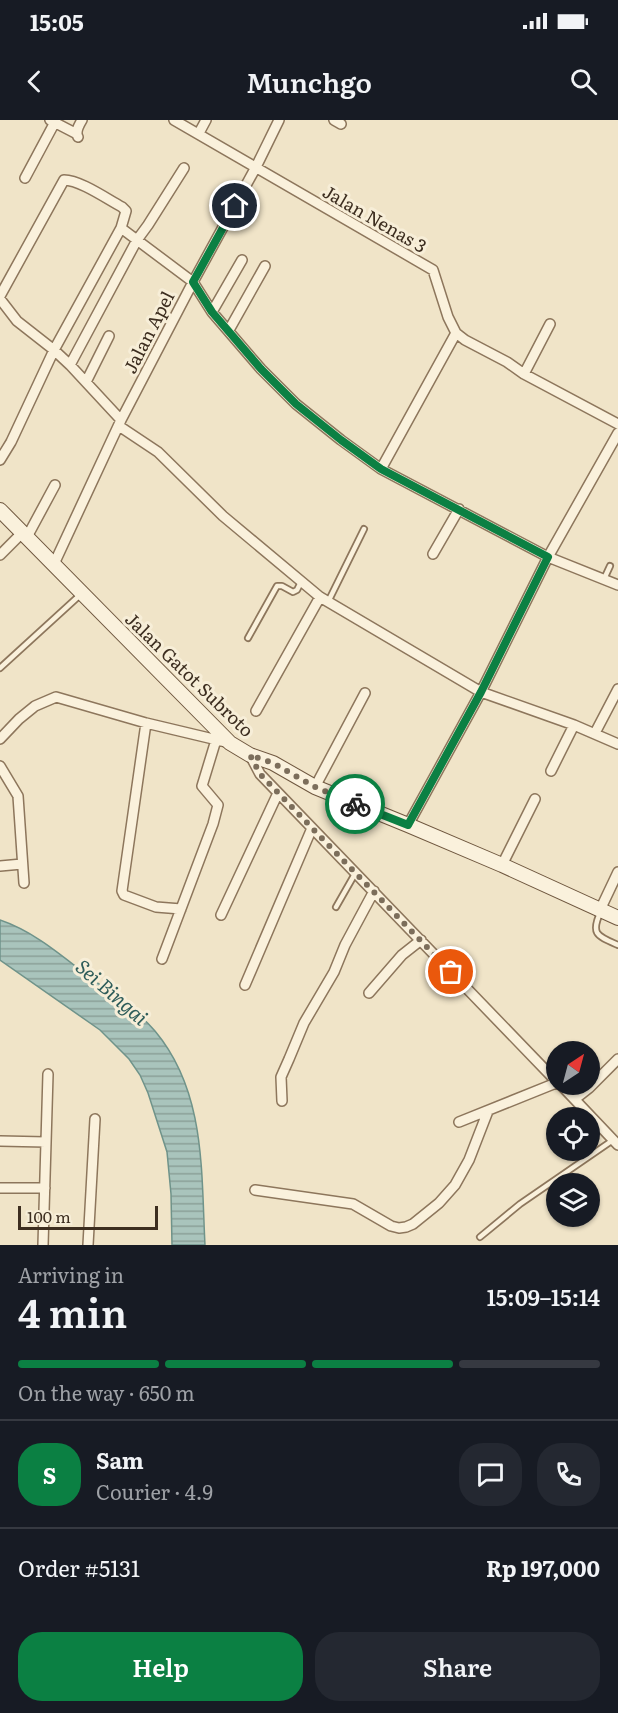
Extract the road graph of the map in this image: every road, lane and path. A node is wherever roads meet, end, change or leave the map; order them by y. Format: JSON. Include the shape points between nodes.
{"nodes":[{"id":1,"x":82,"y":120,"type":"edge"},
{"id":2,"x":174,"y":120,"type":"edge"},
{"id":3,"x":206,"y":120,"type":"edge"},
{"id":4,"x":279,"y":120,"type":"edge"},
{"id":5,"x":52,"y":121,"type":"edge"},
{"id":6,"x":199,"y":133,"type":"junction"},
{"id":7,"x":256,"y":167,"type":"junction"},
{"id":8,"x":184,"y":168,"type":"dead end"},
{"id":9,"x":25,"y":178,"type":"dead end"},
{"id":10,"x":121,"y":228,"type":"junction"},
{"id":11,"x":137,"y":240,"type":"junction"},
{"id":12,"x":242,"y":260,"type":"dead end"},
{"id":13,"x":265,"y":266,"type":"dead end"},
{"id":14,"x":193,"y":282,"type":"junction"},
{"id":15,"x":0,"y":298,"type":"edge"},
{"id":16,"x":212,"y":312,"type":"junction"},
{"id":17,"x":550,"y":324,"type":"dead end"},
{"id":18,"x":229,"y":330,"type":"junction"},
{"id":19,"x":456,"y":333,"type":"junction"},
{"id":20,"x":109,"y":336,"type":"dead end"},
{"id":21,"x":54,"y":350,"type":"junction"},
{"id":22,"x":70,"y":365,"type":"junction"},
{"id":23,"x":524,"y":374,"type":"junction"},
{"id":24,"x":86,"y":382,"type":"junction"},
{"id":25,"x":120,"y":423,"type":"junction"},
{"id":26,"x":618,"y":424,"type":"edge"},
{"id":27,"x":618,"y":433,"type":"edge"},
{"id":28,"x":0,"y":460,"type":"edge"},
{"id":29,"x":381,"y":469,"type":"junction"},
{"id":30,"x":55,"y":485,"type":"dead end"},
{"id":31,"x":459,"y":509,"type":"junction"},
{"id":32,"x":2,"y":515,"type":"edge"},
{"id":33,"x":364,"y":529,"type":"dead end"},
{"id":34,"x":25,"y":535,"type":"junction"},
{"id":35,"x":433,"y":554,"type":"dead end"},
{"id":36,"x":0,"y":555,"type":"edge"},
{"id":37,"x":548,"y":557,"type":"junction"},
{"id":38,"x":54,"y":564,"type":"junction"},
{"id":39,"x":610,"y":566,"type":"dead end"},
{"id":40,"x":604,"y":579,"type":"junction"},
{"id":41,"x":301,"y":582,"type":"junction"},
{"id":42,"x":618,"y":585,"type":"edge"},
{"id":43,"x":82,"y":593,"type":"junction"},
{"id":44,"x":324,"y":600,"type":"junction"},
{"id":45,"x":248,"y":638,"type":"dead end"},
{"id":46,"x":0,"y":668,"type":"edge"},
{"id":47,"x":618,"y":689,"type":"edge"},
{"id":48,"x":481,"y":692,"type":"junction"},
{"id":49,"x":365,"y":693,"type":"dead end"},
{"id":50,"x":256,"y":711,"type":"dead end"},
{"id":51,"x":146,"y":723,"type":"junction"},
{"id":52,"x":574,"y":725,"type":"junction"},
{"id":53,"x":595,"y":733,"type":"junction"},
{"id":54,"x":0,"y":740,"type":"edge"},
{"id":55,"x":223,"y":742,"type":"junction"},
{"id":56,"x":618,"y":744,"type":"edge"},
{"id":57,"x":250,"y":755,"type":"junction"},
{"id":58,"x":0,"y":766,"type":"edge"},
{"id":59,"x":551,"y":771,"type":"dead end"},
{"id":60,"x":315,"y":787,"type":"junction"},
{"id":61,"x":278,"y":793,"type":"junction"},
{"id":62,"x":535,"y":799,"type":"dead end"},
{"id":63,"x":408,"y":825,"type":"junction"},
{"id":64,"x":312,"y":828,"type":"junction"},
{"id":65,"x":22,"y":864,"type":"junction"},
{"id":66,"x":502,"y":865,"type":"junction"},
{"id":67,"x":0,"y":866,"type":"edge"},
{"id":68,"x":618,"y":872,"type":"edge"},
{"id":69,"x":356,"y":873,"type":"junction"},
{"id":70,"x":24,"y":884,"type":"dead end"},
{"id":71,"x":374,"y":891,"type":"junction"},
{"id":72,"x":336,"y":907,"type":"dead end"},
{"id":73,"x":181,"y":909,"type":"junction"},
{"id":74,"x":600,"y":910,"type":"junction"},
{"id":75,"x":221,"y":915,"type":"dead end"},
{"id":76,"x":618,"y":918,"type":"edge"},
{"id":77,"x":421,"y":940,"type":"junction"},
{"id":78,"x":618,"y":945,"type":"edge"},
{"id":79,"x":162,"y":959,"type":"dead end"},
{"id":80,"x":245,"y":985,"type":"dead end"},
{"id":81,"x":369,"y":993,"type":"dead end"},
{"id":82,"x":618,"y":1059,"type":"edge"},
{"id":83,"x":546,"y":1070,"type":"edge"},
{"id":84,"x":48,"y":1074,"type":"dead end"},
{"id":85,"x":546,"y":1088,"type":"edge"},
{"id":86,"x":571,"y":1095,"type":"edge"},
{"id":87,"x":575,"y":1099,"type":"junction"},
{"id":88,"x":282,"y":1101,"type":"dead end"},
{"id":89,"x":488,"y":1111,"type":"junction"},
{"id":90,"x":95,"y":1119,"type":"dead end"},
{"id":91,"x":459,"y":1122,"type":"dead end"},
{"id":92,"x":0,"y":1141,"type":"edge"},
{"id":93,"x":46,"y":1142,"type":"junction"},
{"id":94,"x":616,"y":1143,"type":"edge"},
{"id":95,"x":0,"y":1188,"type":"edge"},
{"id":96,"x":45,"y":1188,"type":"junction"},
{"id":97,"x":255,"y":1190,"type":"dead end"},
{"id":98,"x":480,"y":1236,"type":"dead end"},
{"id":99,"x":43,"y":1245,"type":"edge"},
{"id":100,"x":88,"y":1245,"type":"edge"}],
"edges":[{"from":1,"to":5,"type":"street","via":[[77,136]]},
{"from":2,"to":6,"type":"street","name":"Jalan Nenas 3"},
{"from":3,"to":6,"type":"street"},
{"from":4,"to":7,"type":"street","name":"Jalan Apel"},
{"from":5,"to":9,"type":"street"},
{"from":6,"to":7,"type":"street","name":"Jalan Nenas 3"},
{"from":7,"to":14,"type":"street","name":"Jalan Apel"},
{"from":7,"to":19,"type":"street","name":"Jalan Nenas 3","via":[[433,270]]},
{"from":8,"to":11,"type":"street"},
{"from":10,"to":11,"type":"street"},
{"from":10,"to":15,"type":"street","via":[[125,210],[71,180],[64,180]]},
{"from":10,"to":21,"type":"street"},
{"from":11,"to":14,"type":"street"},
{"from":11,"to":22,"type":"street"},
{"from":12,"to":16,"type":"street"},
{"from":13,"to":18,"type":"street"},
{"from":14,"to":16,"type":"street"},
{"from":14,"to":25,"type":"street","name":"Jalan Apel"},
{"from":15,"to":21,"type":"street","via":[[17,321]]},
{"from":16,"to":18,"type":"street"},
{"from":17,"to":23,"type":"street"},
{"from":18,"to":29,"type":"street","via":[[296,404]]},
{"from":19,"to":23,"type":"street"},
{"from":19,"to":29,"type":"street"},
{"from":20,"to":24,"type":"street"},
{"from":21,"to":22,"type":"street"},
{"from":21,"to":28,"type":"street"},
{"from":22,"to":24,"type":"street"},
{"from":23,"to":26,"type":"street"},
{"from":24,"to":25,"type":"street"},
{"from":25,"to":38,"type":"street","name":"Jalan Apel"},
{"from":25,"to":41,"type":"street","via":[[158,452],[223,516]]},
{"from":27,"to":37,"type":"street"},
{"from":29,"to":31,"type":"street"},
{"from":30,"to":34,"type":"street"},
{"from":31,"to":35,"type":"street"},
{"from":31,"to":37,"type":"street"},
{"from":32,"to":34,"type":"main road","name":"Jalan Gatot Subroto"},
{"from":33,"to":44,"type":"lane"},
{"from":34,"to":36,"type":"street"},
{"from":34,"to":38,"type":"main road","name":"Jalan Gatot Subroto"},
{"from":37,"to":40,"type":"street"},
{"from":37,"to":48,"type":"street"},
{"from":38,"to":43,"type":"main road","name":"Jalan Gatot Subroto"},
{"from":39,"to":40,"type":"lane"},
{"from":40,"to":42,"type":"street"},
{"from":41,"to":44,"type":"street"},
{"from":41,"to":45,"type":"lane","via":[[293,592],[277,586]]},
{"from":43,"to":46,"type":"lane"},
{"from":43,"to":55,"type":"main road","name":"Jalan Gatot Subroto"},
{"from":44,"to":48,"type":"street"},
{"from":44,"to":50,"type":"street"},
{"from":47,"to":53,"type":"street"},
{"from":48,"to":52,"type":"street"},
{"from":48,"to":63,"type":"street"},
{"from":49,"to":60,"type":"street"},
{"from":51,"to":54,"type":"street","via":[[56,698],[35,706]]},
{"from":51,"to":55,"type":"street"},
{"from":51,"to":73,"type":"street","via":[[122,891],[156,907]]},
{"from":52,"to":53,"type":"street"},
{"from":52,"to":59,"type":"street"},
{"from":53,"to":56,"type":"street"},
{"from":55,"to":57,"type":"main road","name":"Jalan Gatot Subroto"},
{"from":55,"to":73,"type":"street","via":[[202,786],[218,805]]},
{"from":57,"to":60,"type":"main road","name":"Jalan Gatot Subroto"},
{"from":57,"to":61,"type":"street","via":[[260,774]]},
{"from":58,"to":65,"type":"street","via":[[18,796]]},
{"from":60,"to":63,"type":"main road","name":"Jalan Gatot Subroto"},
{"from":61,"to":64,"type":"street"},
{"from":61,"to":75,"type":"street"},
{"from":62,"to":66,"type":"street"},
{"from":63,"to":66,"type":"main road","name":"Jalan Gatot Subroto"},
{"from":64,"to":69,"type":"street"},
{"from":64,"to":80,"type":"street"},
{"from":65,"to":67,"type":"street"},
{"from":65,"to":70,"type":"street"},
{"from":66,"to":74,"type":"main road","name":"Jalan Gatot Subroto"},
{"from":68,"to":74,"type":"street"},
{"from":69,"to":71,"type":"street"},
{"from":69,"to":72,"type":"lane"},
{"from":71,"to":77,"type":"street"},
{"from":71,"to":88,"type":"street","via":[[304,1023],[281,1077]]},
{"from":73,"to":79,"type":"street"},
{"from":74,"to":76,"type":"main road","name":"Jalan Gatot Subroto"},
{"from":74,"to":78,"type":"lane","via":[[596,921],[598,935]]},
{"from":77,"to":81,"type":"street","via":[[402,955]]},
{"from":77,"to":83,"type":"street"},
{"from":82,"to":87,"type":"street"},
{"from":84,"to":93,"type":"street"},
{"from":85,"to":89,"type":"street"},
{"from":86,"to":87,"type":"street"},
{"from":87,"to":94,"type":"street"},
{"from":89,"to":91,"type":"street"},
{"from":89,"to":97,"type":"street","via":[[469,1160],[454,1185],[439,1203],[406,1227],[391,1226],[353,1204]]},
{"from":90,"to":100,"type":"street"},
{"from":92,"to":93,"type":"street"},
{"from":93,"to":96,"type":"street"},
{"from":94,"to":98,"type":"lane","via":[[520,1204]]},
{"from":95,"to":96,"type":"street"},
{"from":96,"to":99,"type":"street"}]}
